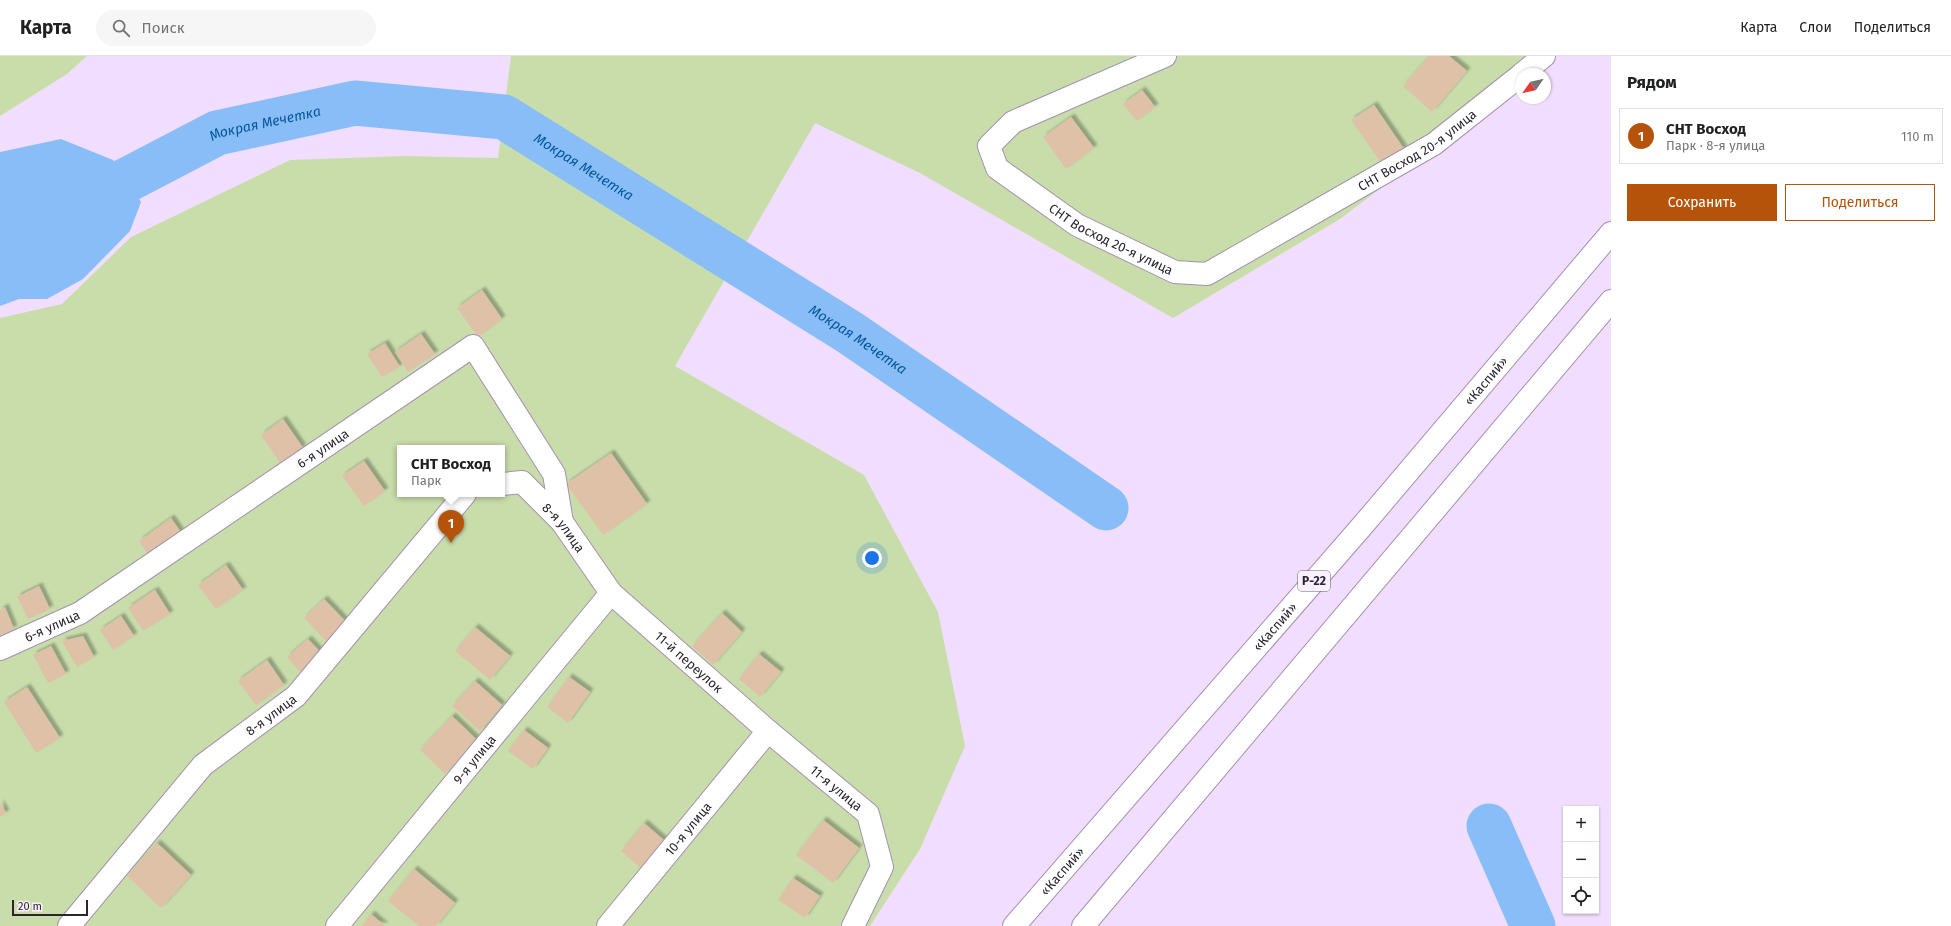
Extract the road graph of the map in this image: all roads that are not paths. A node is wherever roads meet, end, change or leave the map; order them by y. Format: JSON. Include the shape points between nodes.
{"nodes":[{"id":1,"x":1165,"y":56,"type":"edge"},
{"id":2,"x":1544,"y":56,"type":"edge"},
{"id":3,"x":1529,"y":68,"type":"edge"},
{"id":4,"x":1515,"y":79,"type":"edge"},
{"id":5,"x":1611,"y":233,"type":"edge"},
{"id":6,"x":1611,"y":301,"type":"edge"},
{"id":7,"x":505,"y":484,"type":"edge"},
{"id":8,"x":462,"y":497,"type":"edge"},
{"id":9,"x":562,"y":522,"type":"junction"},
{"id":10,"x":611,"y":593,"type":"junction"},
{"id":11,"x":0,"y":649,"type":"edge"},
{"id":12,"x":768,"y":731,"type":"junction"},
{"id":13,"x":69,"y":926,"type":"edge"},
{"id":14,"x":337,"y":926,"type":"edge"},
{"id":15,"x":608,"y":926,"type":"edge"},
{"id":16,"x":853,"y":926,"type":"edge"},
{"id":17,"x":1014,"y":926,"type":"edge"},
{"id":18,"x":1084,"y":926,"type":"edge"}],
"edges":[{"from":1,"to":4,"type":"main road","name":"СНТ Восход 20-я улица","via":[[1013,122],[989,146],[997,168],[1077,225],[1175,272],[1206,274],[1434,144]]},
{"from":2,"to":3,"type":"main road","name":"СНТ Восход 20-я улица"},
{"from":5,"to":17,"type":"main road","name":"«Каспий»","number":"Р-22","via":[[1363,525]]},
{"from":6,"to":18,"type":"main road"},
{"from":7,"to":9,"type":"main road","name":"8-я улица","via":[[522,482]]},
{"from":8,"to":13,"type":"main road","name":"8-я улица","via":[[296,696],[203,765]]},
{"from":9,"to":10,"type":"main road","name":"8-я улица"},
{"from":9,"to":11,"type":"main road","name":"6-я улица","via":[[554,474],[473,346],[80,613]]},
{"from":10,"to":12,"type":"main road","name":"11-й переулок"},
{"from":10,"to":14,"type":"main road","name":"9-я улица"},
{"from":12,"to":15,"type":"main road","name":"10-я улица"},
{"from":12,"to":16,"type":"main road","name":"11-я улица","via":[[868,814],[882,867]]}]}
